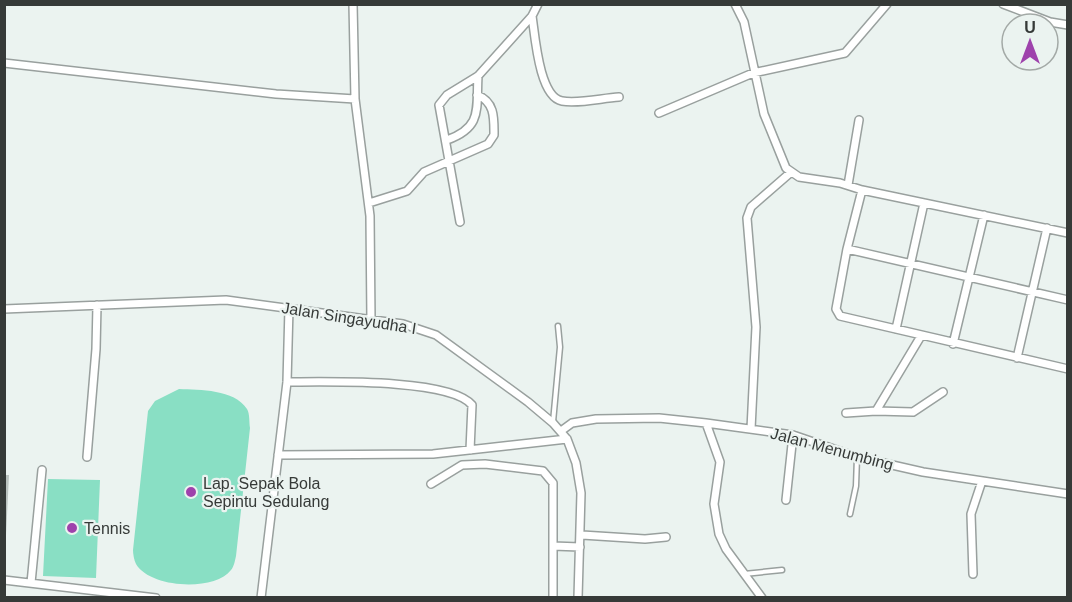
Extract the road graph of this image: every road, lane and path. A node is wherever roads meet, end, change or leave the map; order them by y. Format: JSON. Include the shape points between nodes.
{"nodes":[{"id":1,"x":353,"y":4,"type":"edge"},
{"id":2,"x":538,"y":4,"type":"edge"},
{"id":3,"x":735,"y":4,"type":"edge"},
{"id":4,"x":887,"y":4,"type":"edge"},
{"id":5,"x":1003,"y":4,"type":"edge"},
{"id":6,"x":1017,"y":8,"type":"edge"},
{"id":7,"x":532,"y":16,"type":"junction"},
{"id":8,"x":1068,"y":25,"type":"edge"},
{"id":9,"x":4,"y":63,"type":"edge"},
{"id":10,"x":753,"y":73,"type":"junction"},
{"id":11,"x":478,"y":76,"type":"junction"},
{"id":12,"x":477,"y":95,"type":"junction"},
{"id":13,"x":619,"y":97,"type":"dead end"},
{"id":14,"x":355,"y":99,"type":"junction"},
{"id":15,"x":659,"y":113,"type":"dead end"},
{"id":16,"x":859,"y":120,"type":"dead end"},
{"id":17,"x":447,"y":140,"type":"junction"},
{"id":18,"x":451,"y":159,"type":"junction"},
{"id":19,"x":790,"y":173,"type":"junction"},
{"id":20,"x":848,"y":185,"type":"junction"},
{"id":21,"x":861,"y":190,"type":"junction"},
{"id":22,"x":369,"y":203,"type":"junction"},
{"id":23,"x":924,"y":203,"type":"junction"},
{"id":24,"x":984,"y":215,"type":"junction"},
{"id":25,"x":460,"y":222,"type":"dead end"},
{"id":26,"x":1047,"y":228,"type":"junction"},
{"id":27,"x":1068,"y":233,"type":"edge"},
{"id":28,"x":847,"y":249,"type":"junction"},
{"id":29,"x":911,"y":265,"type":"junction"},
{"id":30,"x":968,"y":276,"type":"junction"},
{"id":31,"x":1034,"y":292,"type":"junction"},
{"id":32,"x":1068,"y":300,"type":"edge"},
{"id":33,"x":97,"y":305,"type":"junction"},
{"id":34,"x":289,"y":308,"type":"junction"},
{"id":35,"x":4,"y":309,"type":"edge"},
{"id":36,"x":371,"y":320,"type":"junction"},
{"id":37,"x":558,"y":327,"type":"dead end"},
{"id":38,"x":896,"y":329,"type":"junction"},
{"id":39,"x":921,"y":336,"type":"junction"},
{"id":40,"x":953,"y":344,"type":"junction"},
{"id":41,"x":1017,"y":358,"type":"junction"},
{"id":42,"x":1068,"y":369,"type":"edge"},
{"id":43,"x":287,"y":382,"type":"junction"},
{"id":44,"x":943,"y":392,"type":"dead end"},
{"id":45,"x":876,"y":411,"type":"junction"},
{"id":46,"x":846,"y":413,"type":"dead end"},
{"id":47,"x":553,"y":423,"type":"junction"},
{"id":48,"x":706,"y":423,"type":"junction"},
{"id":49,"x":751,"y":429,"type":"junction"},
{"id":50,"x":561,"y":431,"type":"junction"},
{"id":51,"x":793,"y":435,"type":"junction"},
{"id":52,"x":567,"y":439,"type":"junction"},
{"id":53,"x":470,"y":450,"type":"junction"},
{"id":54,"x":278,"y":455,"type":"junction"},
{"id":55,"x":87,"y":457,"type":"dead end"},
{"id":56,"x":857,"y":457,"type":"junction"},
{"id":57,"x":42,"y":470,"type":"dead end"},
{"id":58,"x":982,"y":481,"type":"junction"},
{"id":59,"x":431,"y":484,"type":"dead end"},
{"id":60,"x":1068,"y":494,"type":"edge"},
{"id":61,"x":786,"y":500,"type":"dead end"},
{"id":62,"x":850,"y":514,"type":"dead end"},
{"id":63,"x":582,"y":535,"type":"junction"},
{"id":64,"x":666,"y":537,"type":"dead end"},
{"id":65,"x":554,"y":546,"type":"junction"},
{"id":66,"x":580,"y":547,"type":"junction"},
{"id":67,"x":782,"y":570,"type":"dead end"},
{"id":68,"x":743,"y":574,"type":"junction"},
{"id":69,"x":973,"y":574,"type":"dead end"},
{"id":70,"x":4,"y":580,"type":"edge"},
{"id":71,"x":31,"y":583,"type":"junction"},
{"id":72,"x":156,"y":597,"type":"edge"},
{"id":73,"x":261,"y":597,"type":"edge"},
{"id":74,"x":554,"y":597,"type":"edge"},
{"id":75,"x":578,"y":597,"type":"edge"},
{"id":76,"x":762,"y":597,"type":"edge"}],
"edges":[{"from":1,"to":14,"type":"street"},
{"from":2,"to":7,"type":"street"},
{"from":3,"to":10,"type":"street","via":[[744,21]]},
{"from":4,"to":10,"type":"street","via":[[845,53]]},
{"from":5,"to":6,"type":"street"},
{"from":6,"to":8,"type":"street"},
{"from":7,"to":11,"type":"street"},
{"from":7,"to":13,"type":"street","via":[[543,81],[554,96],[564,101]]},
{"from":9,"to":14,"type":"street","via":[[276,94]]},
{"from":10,"to":15,"type":"street"},
{"from":10,"to":19,"type":"street","via":[[778,153]]},
{"from":11,"to":12,"type":"street"},
{"from":11,"to":17,"type":"street","via":[[442,99],[440,109]]},
{"from":12,"to":17,"type":"street","via":[[475,120],[469,129]]},
{"from":12,"to":18,"type":"street","via":[[490,103],[494,135],[488,144]]},
{"from":14,"to":22,"type":"street"},
{"from":16,"to":20,"type":"street"},
{"from":17,"to":18,"type":"street"},
{"from":18,"to":22,"type":"street","via":[[424,172],[407,191]]},
{"from":18,"to":25,"type":"street"},
{"from":19,"to":20,"type":"street"},
{"from":19,"to":49,"type":"street","via":[[751,207],[747,218],[756,327]]},
{"from":20,"to":21,"type":"street"},
{"from":21,"to":23,"type":"street"},
{"from":21,"to":28,"type":"street"},
{"from":22,"to":36,"type":"street"},
{"from":23,"to":24,"type":"street"},
{"from":23,"to":29,"type":"street"},
{"from":24,"to":26,"type":"street"},
{"from":24,"to":30,"type":"street"},
{"from":26,"to":27,"type":"street"},
{"from":26,"to":31,"type":"street"},
{"from":28,"to":29,"type":"street"},
{"from":28,"to":38,"type":"street","via":[[837,312],[844,319]]},
{"from":29,"to":30,"type":"street"},
{"from":29,"to":38,"type":"street"},
{"from":30,"to":31,"type":"street"},
{"from":30,"to":40,"type":"street"},
{"from":31,"to":32,"type":"street"},
{"from":31,"to":41,"type":"street"},
{"from":33,"to":34,"type":"street","name":"Jalan Singayudha I","via":[[226,300]]},
{"from":33,"to":35,"type":"street","name":"Jalan Singayudha I"},
{"from":33,"to":55,"type":"street"},
{"from":34,"to":36,"type":"street","name":"Jalan Singayudha I"},
{"from":34,"to":43,"type":"street"},
{"from":36,"to":47,"type":"street","name":"Jalan Singayudha I","via":[[404,324],[436,335]]},
{"from":37,"to":47,"type":"lane"},
{"from":38,"to":39,"type":"street"},
{"from":39,"to":40,"type":"street"},
{"from":39,"to":45,"type":"street"},
{"from":40,"to":41,"type":"street"},
{"from":41,"to":42,"type":"street"},
{"from":43,"to":53,"type":"street","via":[[373,382],[461,395],[472,405]]},
{"from":43,"to":54,"type":"street"},
{"from":44,"to":45,"type":"street","via":[[913,412]]},
{"from":45,"to":46,"type":"street"},
{"from":47,"to":50,"type":"street","name":"Jalan Singayudha I"},
{"from":48,"to":49,"type":"street","name":"Jalan Menumbing"},
{"from":48,"to":50,"type":"street","name":"Jalan Menumbing","via":[[659,418],[596,419],[572,423]]},
{"from":48,"to":68,"type":"street","via":[[720,462],[714,516],[726,549]]},
{"from":49,"to":51,"type":"street","name":"Jalan Menumbing"},
{"from":50,"to":52,"type":"street","name":"Jalan Singayudha I"},
{"from":51,"to":56,"type":"street","name":"Jalan Menumbing"},
{"from":51,"to":61,"type":"street"},
{"from":52,"to":53,"type":"street"},
{"from":52,"to":63,"type":"street","name":"Jalan Singayudha I","via":[[581,493]]},
{"from":53,"to":54,"type":"street","via":[[362,456]]},
{"from":54,"to":73,"type":"street"},
{"from":56,"to":58,"type":"street","name":"Jalan Menumbing"},
{"from":56,"to":62,"type":"lane"},
{"from":57,"to":71,"type":"street"},
{"from":58,"to":60,"type":"street","name":"Jalan Menumbing"},
{"from":58,"to":69,"type":"street","via":[[971,514]]},
{"from":59,"to":65,"type":"street","via":[[462,465],[543,471],[553,483]]},
{"from":63,"to":64,"type":"street"},
{"from":63,"to":66,"type":"street","name":"Jalan Singayudha I"},
{"from":65,"to":66,"type":"street"},
{"from":65,"to":74,"type":"street"},
{"from":66,"to":75,"type":"street","name":"Jalan Singayudha I"},
{"from":67,"to":68,"type":"lane"},
{"from":68,"to":76,"type":"street"},
{"from":70,"to":71,"type":"street"},
{"from":71,"to":72,"type":"street"}]}
